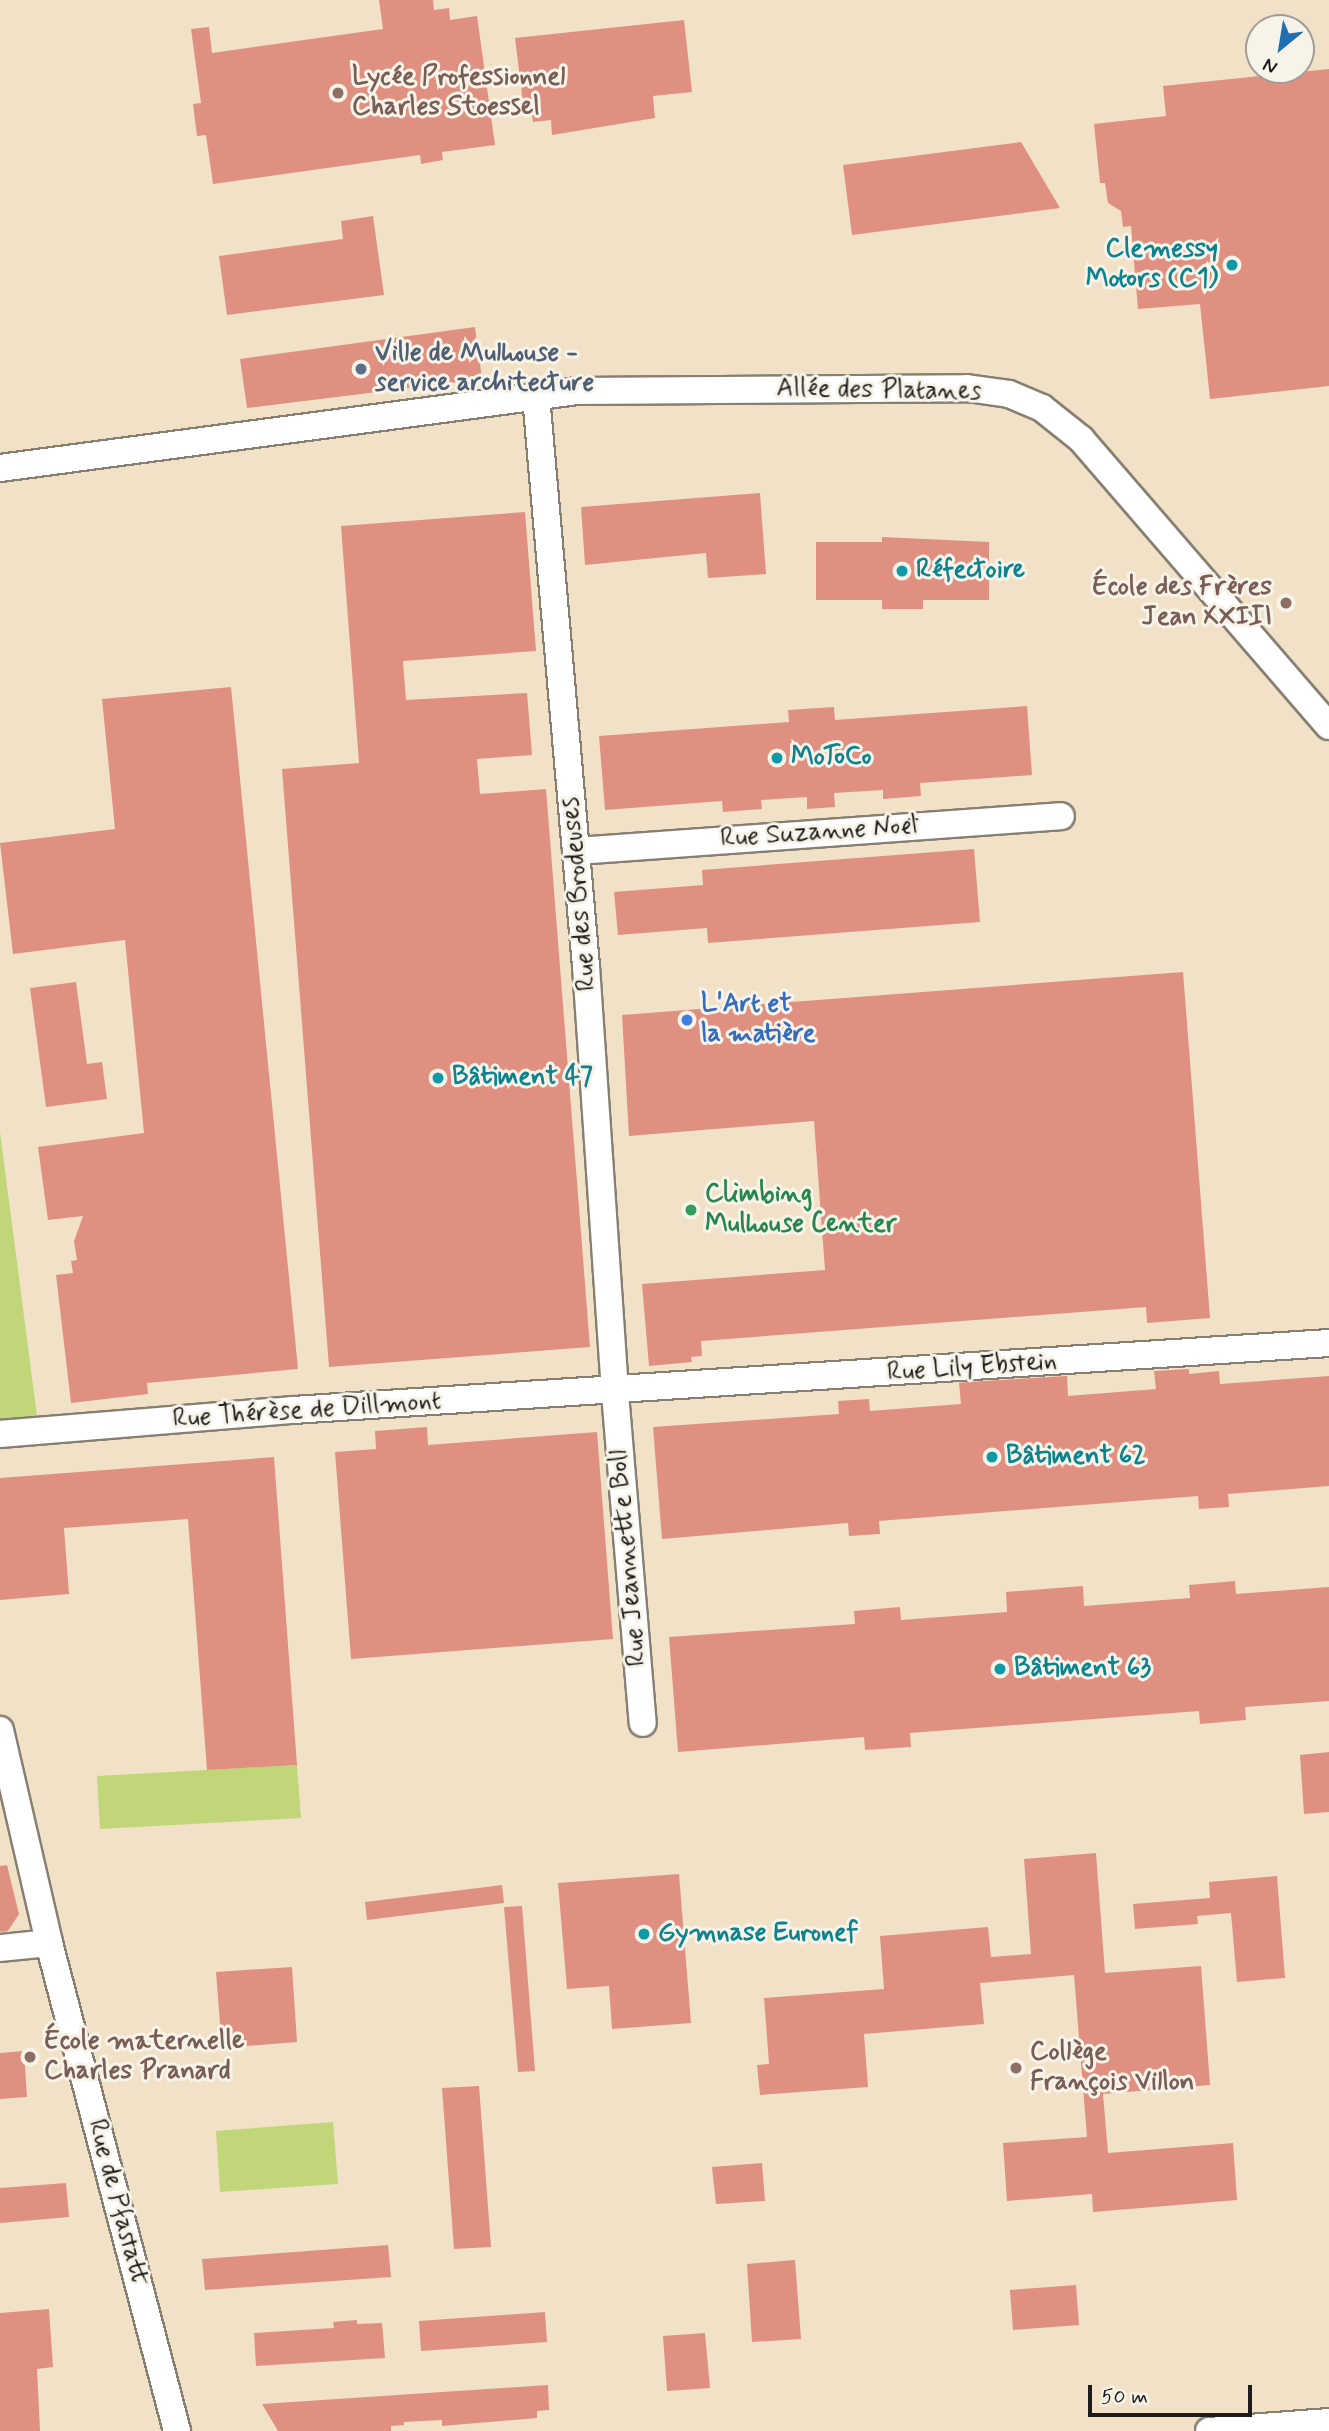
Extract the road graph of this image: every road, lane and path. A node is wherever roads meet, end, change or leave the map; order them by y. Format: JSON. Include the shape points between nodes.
{"nodes":[{"id":1,"x":536,"y":396,"type":"junction"},
{"id":2,"x":0,"y":468,"type":"edge"},
{"id":3,"x":1329,"y":726,"type":"edge"},
{"id":4,"x":1061,"y":816,"type":"dead end"},
{"id":5,"x":576,"y":851,"type":"junction"},
{"id":6,"x":1329,"y":1343,"type":"edge"},
{"id":7,"x":615,"y":1392,"type":"junction"},
{"id":8,"x":0,"y":1434,"type":"edge"},
{"id":9,"x":643,"y":1723,"type":"dead end"},
{"id":10,"x":0,"y":1730,"type":"edge"},
{"id":11,"x":50,"y":1943,"type":"junction"},
{"id":12,"x":0,"y":1948,"type":"edge"},
{"id":13,"x":1329,"y":2422,"type":"edge"},
{"id":14,"x":177,"y":2431,"type":"edge"},
{"id":15,"x":1209,"y":2431,"type":"edge"}],
"edges":[{"from":1,"to":2,"type":"street","name":"Allée des Platanes"},
{"from":1,"to":3,"type":"street","name":"Allée des Platanes","via":[[577,391],[967,388],[1009,394],[1042,408],[1081,439]]},
{"from":1,"to":5,"type":"street","name":"Rue des Brodeuses"},
{"from":4,"to":5,"type":"street","name":"Rue Suzanne Noël"},
{"from":5,"to":7,"type":"street","name":"Rue des Brodeuses"},
{"from":6,"to":7,"type":"street","name":"Rue Lily Ebstein"},
{"from":7,"to":8,"type":"street","name":"Rue Thérèse de Dillmont","via":[[293,1410]]},
{"from":7,"to":9,"type":"street","name":"Rue Jeannette Boll"},
{"from":10,"to":11,"type":"street","name":"Rue de Pfastatt"},
{"from":11,"to":12,"type":"street"},
{"from":11,"to":14,"type":"street","name":"Rue de Pfastatt"},
{"from":13,"to":15,"type":"street"}]}
